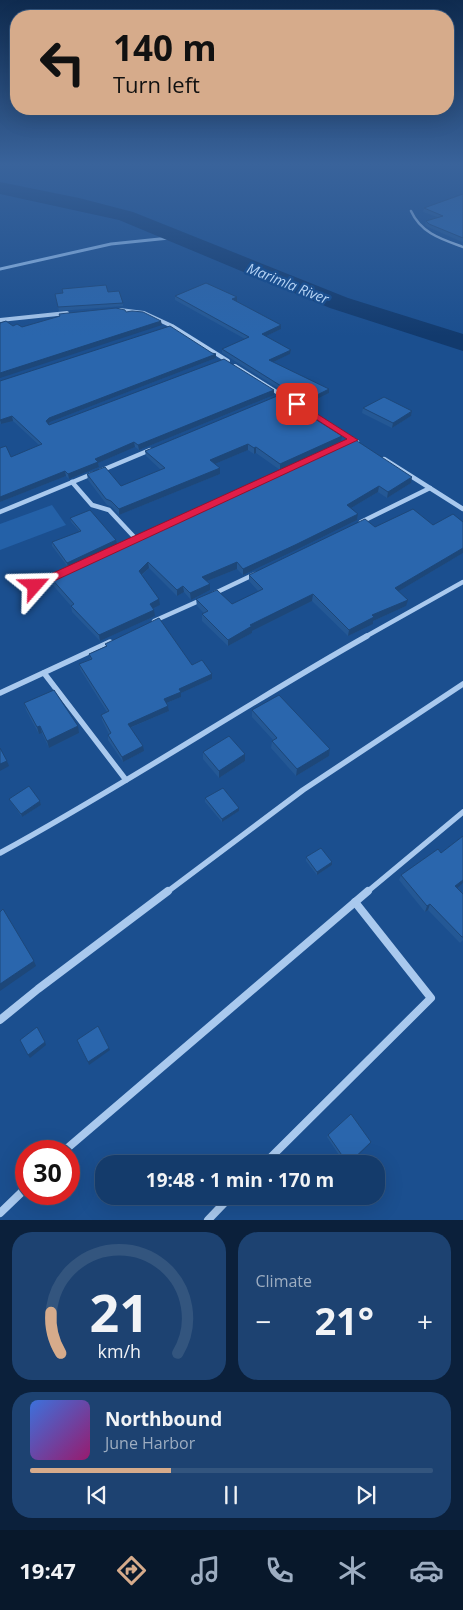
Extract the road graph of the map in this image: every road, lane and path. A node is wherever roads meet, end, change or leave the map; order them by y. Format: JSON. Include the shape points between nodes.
{"nodes":[{"id":1,"x":416,"y":222,"type":"edge"},
{"id":2,"x":463,"y":247,"type":"edge"},
{"id":3,"x":117,"y":309,"type":"edge"},
{"id":4,"x":77,"y":312,"type":"edge"},
{"id":5,"x":0,"y":320,"type":"edge"},
{"id":6,"x":172,"y":326,"type":"junction"},
{"id":7,"x":163,"y":329,"type":"edge"},
{"id":8,"x":225,"y":360,"type":"junction"},
{"id":9,"x":216,"y":363,"type":"edge"},
{"id":10,"x":283,"y":395,"type":"junction"},
{"id":11,"x":274,"y":398,"type":"edge"},
{"id":12,"x":354,"y":440,"type":"junction"},
{"id":13,"x":344,"y":444,"type":"edge"},
{"id":14,"x":361,"y":444,"type":"edge"},
{"id":15,"x":155,"y":448,"type":"edge"},
{"id":16,"x":377,"y":454,"type":"edge"},
{"id":17,"x":299,"y":464,"type":"edge"},
{"id":18,"x":72,"y":482,"type":"junction"},
{"id":19,"x":430,"y":488,"type":"junction"},
{"id":20,"x":236,"y":494,"type":"edge"},
{"id":21,"x":463,"y":509,"type":"edge"},
{"id":22,"x":0,"y":512,"type":"edge"},
{"id":23,"x":355,"y":526,"type":"edge"},
{"id":24,"x":145,"y":535,"type":"edge"},
{"id":25,"x":136,"y":539,"type":"junction"},
{"id":26,"x":128,"y":543,"type":"edge"},
{"id":27,"x":260,"y":572,"type":"edge"},
{"id":28,"x":60,"y":574,"type":"edge"},
{"id":29,"x":463,"y":582,"type":"edge"},
{"id":30,"x":35,"y":586,"type":"dead end"},
{"id":31,"x":152,"y":622,"type":"edge"},
{"id":32,"x":116,"y":639,"type":"edge"},
{"id":33,"x":44,"y":673,"type":"junction"},
{"id":34,"x":463,"y":684,"type":"edge"},
{"id":35,"x":0,"y":693,"type":"edge"},
{"id":36,"x":126,"y":780,"type":"junction"},
{"id":37,"x":463,"y":812,"type":"edge"},
{"id":38,"x":0,"y":853,"type":"edge"},
{"id":39,"x":355,"y":902,"type":"junction"},
{"id":40,"x":0,"y":1020,"type":"edge"},
{"id":41,"x":77,"y":1140,"type":"edge"},
{"id":42,"x":273,"y":1155,"type":"edge"},
{"id":43,"x":15,"y":1198,"type":"edge"},
{"id":44,"x":222,"y":1205,"type":"edge"},
{"id":45,"x":0,"y":1212,"type":"edge"},
{"id":46,"x":208,"y":1220,"type":"edge"}],
"edges":[{"from":1,"to":2,"type":"street","via":[[437,237]]},
{"from":3,"to":6,"type":"street","via":[[144,313]]},
{"from":4,"to":5,"type":"street"},
{"from":6,"to":7,"type":"street"},
{"from":6,"to":8,"type":"street"},
{"from":8,"to":9,"type":"street"},
{"from":8,"to":10,"type":"street"},
{"from":10,"to":11,"type":"street"},
{"from":10,"to":12,"type":"street"},
{"from":12,"to":13,"type":"street"},
{"from":12,"to":14,"type":"street"},
{"from":15,"to":18,"type":"street"},
{"from":16,"to":19,"type":"street"},
{"from":17,"to":20,"type":"street"},
{"from":18,"to":22,"type":"street"},
{"from":18,"to":25,"type":"street","via":[[92,505],[109,510]]},
{"from":19,"to":21,"type":"street"},
{"from":19,"to":23,"type":"street"},
{"from":24,"to":25,"type":"street"},
{"from":25,"to":26,"type":"street"},
{"from":27,"to":31,"type":"street"},
{"from":28,"to":30,"type":"street"},
{"from":29,"to":36,"type":"street","via":[[301,673]]},
{"from":32,"to":33,"type":"street"},
{"from":33,"to":35,"type":"street"},
{"from":33,"to":36,"type":"street"},
{"from":34,"to":40,"type":"street","via":[[303,790]]},
{"from":36,"to":38,"type":"street"},
{"from":37,"to":39,"type":"street"},
{"from":39,"to":41,"type":"street"},
{"from":39,"to":42,"type":"street","via":[[431,998]]},
{"from":43,"to":45,"type":"street"},
{"from":44,"to":46,"type":"street"}]}
